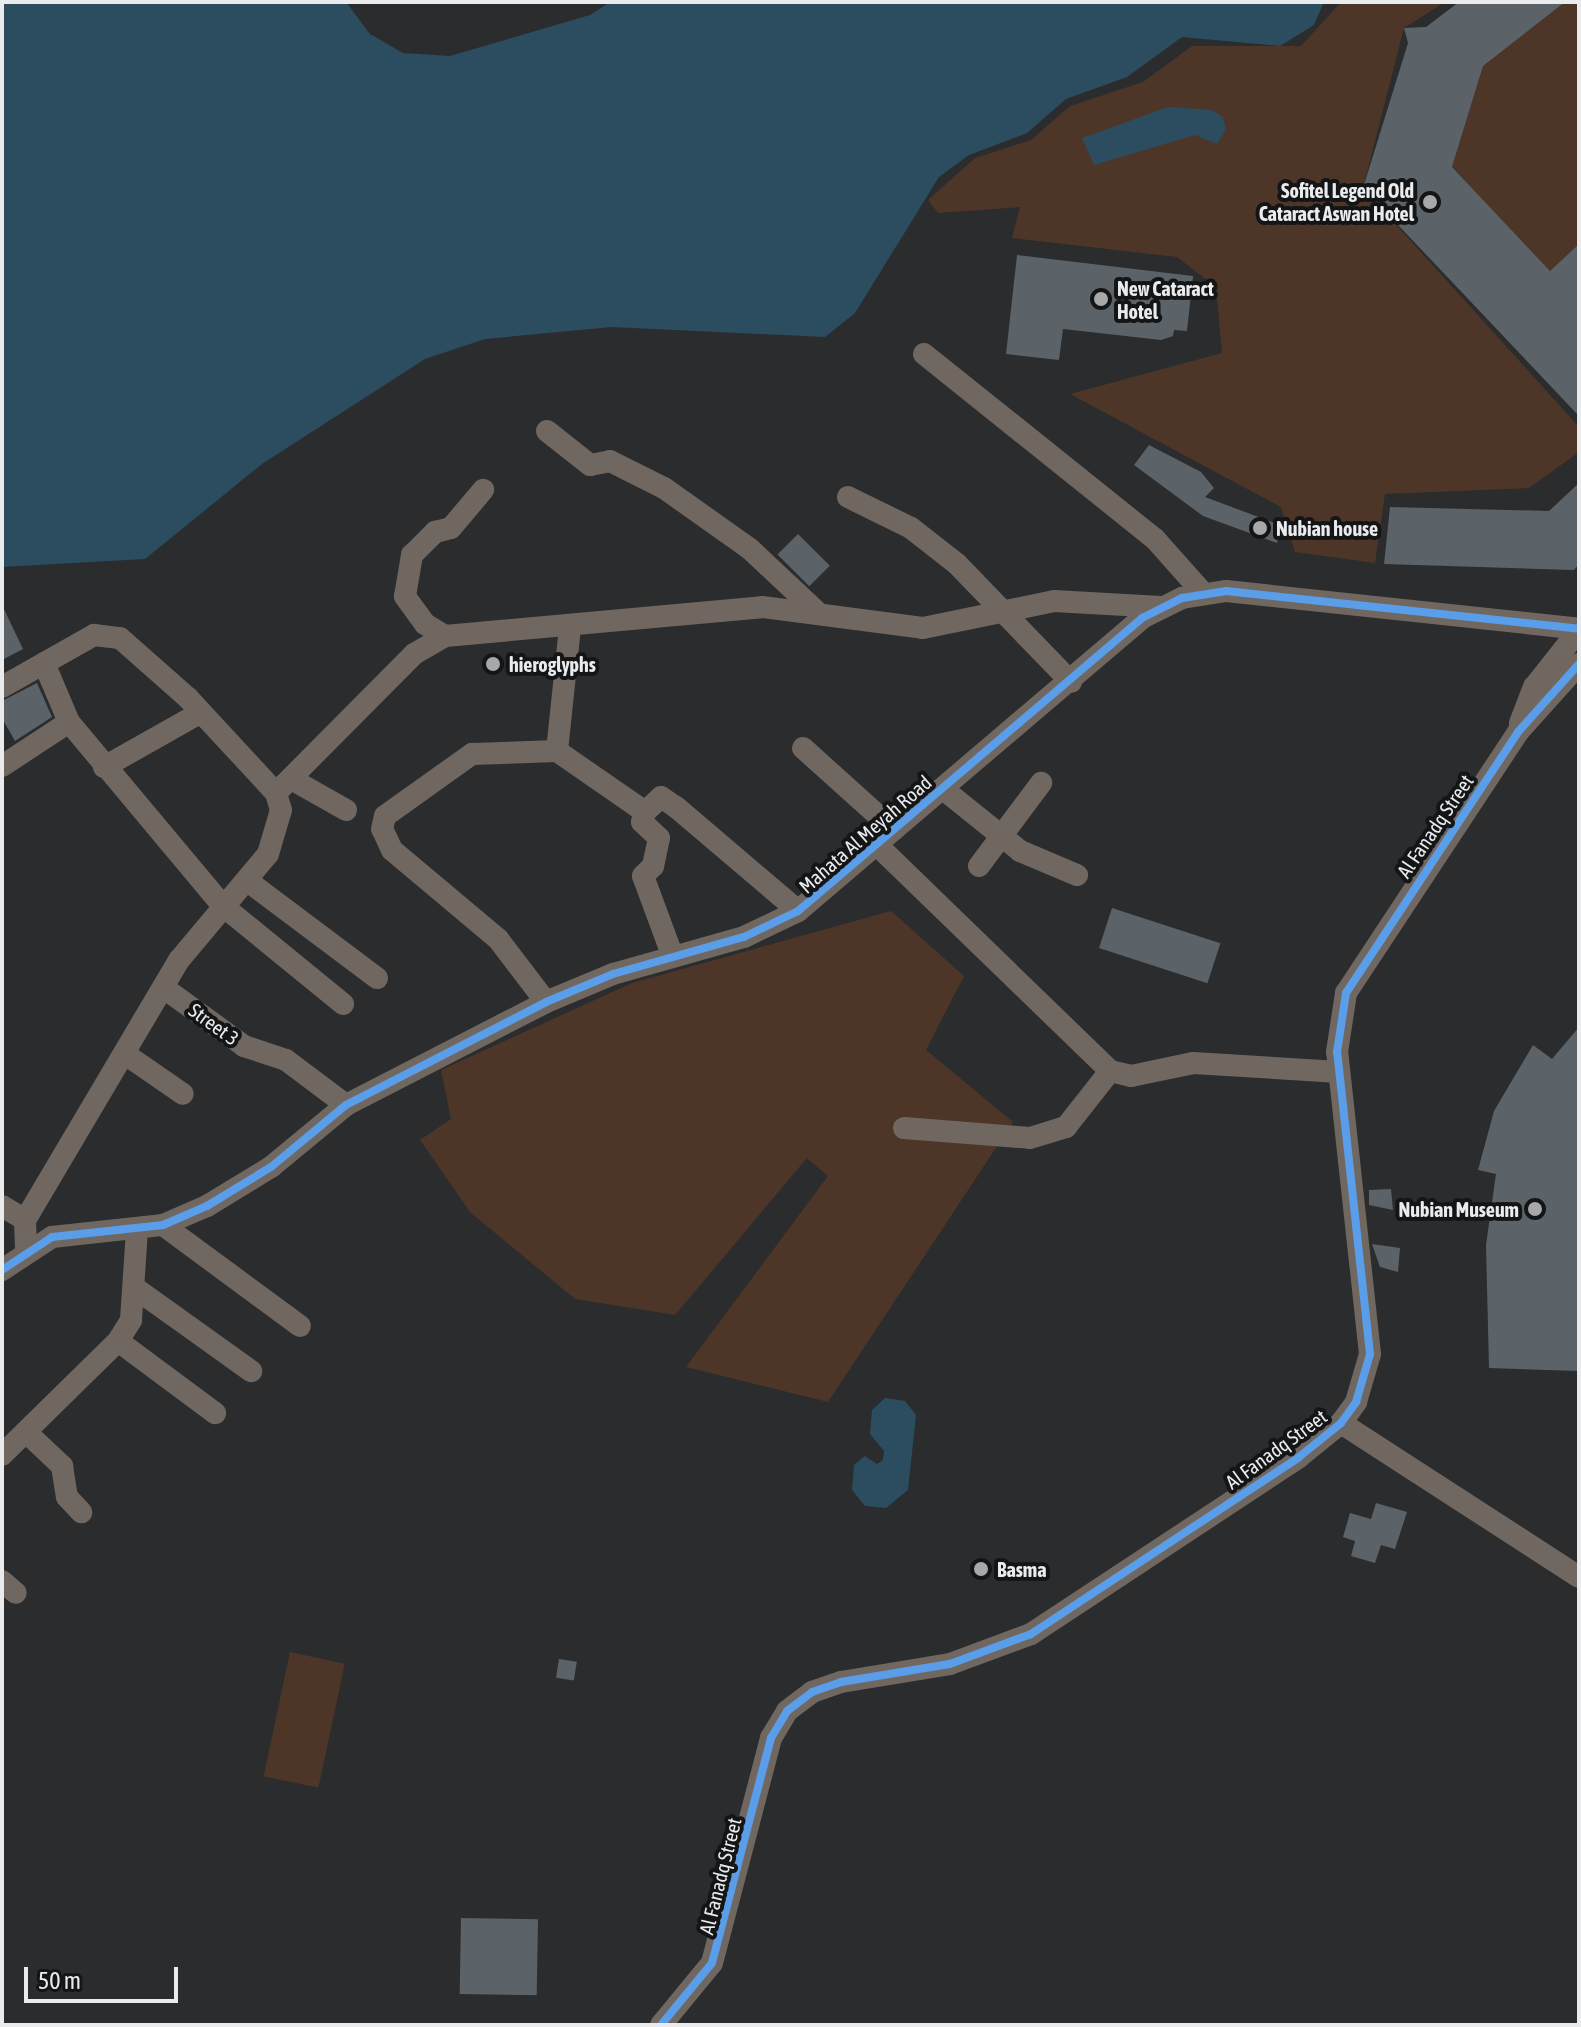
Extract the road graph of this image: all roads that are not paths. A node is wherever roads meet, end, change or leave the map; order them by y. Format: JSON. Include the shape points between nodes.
{"nodes":[{"id":1,"x":924,"y":354,"type":"dead end"},
{"id":2,"x":547,"y":431,"type":"dead end"},
{"id":3,"x":483,"y":490,"type":"dead end"},
{"id":4,"x":848,"y":497,"type":"dead end"},
{"id":5,"x":1203,"y":593,"type":"junction"},
{"id":6,"x":1161,"y":607,"type":"junction"},
{"id":7,"x":1004,"y":609,"type":"junction"},
{"id":8,"x":817,"y":612,"type":"junction"},
{"id":9,"x":570,"y":628,"type":"junction"},
{"id":10,"x":1579,"y":630,"type":"edge"},
{"id":11,"x":445,"y":636,"type":"junction"},
{"id":12,"x":44,"y":663,"type":"junction"},
{"id":13,"x":1579,"y":664,"type":"edge"},
{"id":14,"x":1071,"y":682,"type":"junction"},
{"id":15,"x":2,"y":687,"type":"edge"},
{"id":16,"x":200,"y":713,"type":"junction"},
{"id":17,"x":69,"y":722,"type":"junction"},
{"id":18,"x":1518,"y":732,"type":"junction"},
{"id":19,"x":803,"y":748,"type":"dead end"},
{"id":20,"x":557,"y":751,"type":"junction"},
{"id":21,"x":2,"y":766,"type":"edge"},
{"id":22,"x":104,"y":767,"type":"junction"},
{"id":23,"x":1041,"y":783,"type":"dead end"},
{"id":24,"x":285,"y":787,"type":"junction"},
{"id":25,"x":943,"y":789,"type":"junction"},
{"id":26,"x":346,"y":810,"type":"dead end"},
{"id":27,"x":645,"y":812,"type":"junction"},
{"id":28,"x":1001,"y":836,"type":"junction"},
{"id":29,"x":886,"y":837,"type":"junction"},
{"id":30,"x":979,"y":866,"type":"dead end"},
{"id":31,"x":1077,"y":875,"type":"dead end"},
{"id":32,"x":249,"y":882,"type":"junction"},
{"id":33,"x":223,"y":906,"type":"junction"},
{"id":34,"x":798,"y":911,"type":"junction"},
{"id":35,"x":673,"y":957,"type":"junction"},
{"id":36,"x":377,"y":978,"type":"dead end"},
{"id":37,"x":164,"y":988,"type":"junction"},
{"id":38,"x":546,"y":1002,"type":"junction"},
{"id":39,"x":343,"y":1004,"type":"dead end"},
{"id":40,"x":125,"y":1054,"type":"junction"},
{"id":41,"x":1110,"y":1071,"type":"junction"},
{"id":42,"x":1339,"y":1072,"type":"junction"},
{"id":43,"x":183,"y":1094,"type":"dead end"},
{"id":44,"x":346,"y":1105,"type":"junction"},
{"id":45,"x":904,"y":1128,"type":"dead end"},
{"id":46,"x":2,"y":1206,"type":"edge"},
{"id":47,"x":25,"y":1220,"type":"junction"},
{"id":48,"x":163,"y":1225,"type":"junction"},
{"id":49,"x":137,"y":1229,"type":"junction"},
{"id":50,"x":26,"y":1249,"type":"junction"},
{"id":51,"x":2,"y":1270,"type":"edge"},
{"id":52,"x":135,"y":1288,"type":"junction"},
{"id":53,"x":300,"y":1326,"type":"dead end"},
{"id":54,"x":118,"y":1341,"type":"junction"},
{"id":55,"x":251,"y":1371,"type":"dead end"},
{"id":56,"x":215,"y":1413,"type":"dead end"},
{"id":57,"x":1341,"y":1423,"type":"junction"},
{"id":58,"x":26,"y":1432,"type":"junction"},
{"id":59,"x":2,"y":1455,"type":"edge"},
{"id":60,"x":81,"y":1512,"type":"dead end"},
{"id":61,"x":1579,"y":1577,"type":"edge"},
{"id":62,"x":661,"y":2025,"type":"edge"}],
"edges":[{"from":1,"to":5,"type":"street","via":[[1155,539]]},
{"from":2,"to":8,"type":"street","via":[[590,465],[610,461],[664,488],[750,549]]},
{"from":3,"to":11,"type":"street","via":[[451,528],[435,532],[412,555],[405,596],[425,624]]},
{"from":4,"to":7,"type":"street","via":[[911,528]]},
{"from":5,"to":6,"type":"street","name":"Mahata Al Meyah Road"},
{"from":5,"to":10,"type":"street","name":"Mahata Al Meyah Road"},
{"from":6,"to":7,"type":"street","via":[[1087,600]]},
{"from":6,"to":14,"type":"street","name":"Mahata Al Meyah Road"},
{"from":7,"to":8,"type":"street","via":[[923,628]]},
{"from":7,"to":14,"type":"street"},
{"from":8,"to":9,"type":"street","via":[[762,607]]},
{"from":9,"to":11,"type":"street"},
{"from":9,"to":20,"type":"street"},
{"from":10,"to":18,"type":"street","name":"Al Fanadq Street","via":[[1534,687]]},
{"from":11,"to":24,"type":"street","via":[[414,654]]},
{"from":12,"to":15,"type":"street"},
{"from":12,"to":16,"type":"street","via":[[94,635],[109,634],[130,645]]},
{"from":12,"to":17,"type":"street"},
{"from":13,"to":18,"type":"street","name":"Al Fanadq Street"},
{"from":14,"to":25,"type":"street","name":"Mahata Al Meyah Road"},
{"from":16,"to":22,"type":"street"},
{"from":16,"to":24,"type":"street"},
{"from":17,"to":21,"type":"street"},
{"from":17,"to":22,"type":"street"},
{"from":18,"to":42,"type":"street","name":"Al Fanadq Street","via":[[1354,975],[1337,1032]]},
{"from":19,"to":29,"type":"street"},
{"from":20,"to":27,"type":"street"},
{"from":20,"to":38,"type":"street","via":[[472,754],[385,816],[382,829],[392,850],[498,939]]},
{"from":22,"to":33,"type":"street"},
{"from":23,"to":28,"type":"street"},
{"from":24,"to":26,"type":"street"},
{"from":24,"to":32,"type":"street","via":[[278,831]]},
{"from":25,"to":28,"type":"street"},
{"from":25,"to":29,"type":"street","name":"Mahata Al Meyah Road"},
{"from":27,"to":34,"type":"street","via":[[661,797]]},
{"from":27,"to":35,"type":"street","via":[[642,822],[659,838],[653,866],[643,876]]},
{"from":28,"to":30,"type":"street"},
{"from":28,"to":31,"type":"street","via":[[1038,862]]},
{"from":29,"to":34,"type":"street","name":"Mahata Al Meyah Road"},
{"from":29,"to":41,"type":"street"},
{"from":32,"to":33,"type":"street"},
{"from":32,"to":36,"type":"street"},
{"from":33,"to":37,"type":"street"},
{"from":33,"to":39,"type":"street"},
{"from":34,"to":35,"type":"street","name":"Mahata Al Meyah Road","via":[[744,937]]},
{"from":35,"to":38,"type":"street","name":"Mahata Al Meyah Road"},
{"from":37,"to":40,"type":"street"},
{"from":37,"to":44,"type":"street","name":"Street 3","via":[[244,1046],[286,1060]]},
{"from":38,"to":44,"type":"street","name":"Mahata Al Meyah Road"},
{"from":40,"to":43,"type":"street"},
{"from":40,"to":47,"type":"street"},
{"from":41,"to":42,"type":"street","via":[[1131,1076],[1193,1063]]},
{"from":41,"to":45,"type":"street","via":[[1066,1127],[1030,1138]]},
{"from":42,"to":57,"type":"street","name":"Al Fanadq Street","via":[[1370,1354],[1356,1402]]},
{"from":44,"to":48,"type":"street","name":"Mahata Al Meyah Road","via":[[240,1189]]},
{"from":46,"to":47,"type":"street"},
{"from":47,"to":50,"type":"street"},
{"from":48,"to":49,"type":"street","name":"Mahata Al Meyah Road"},
{"from":48,"to":53,"type":"street"},
{"from":49,"to":50,"type":"street","name":"Mahata Al Meyah Road","via":[[80,1229]]},
{"from":49,"to":52,"type":"street"},
{"from":50,"to":51,"type":"street","name":"Mahata Al Meyah Road"},
{"from":52,"to":54,"type":"street","via":[[131,1320]]},
{"from":52,"to":55,"type":"street"},
{"from":54,"to":56,"type":"street"},
{"from":54,"to":58,"type":"street"},
{"from":57,"to":61,"type":"street"},
{"from":57,"to":62,"type":"street","name":"Al Fanadq Street","via":[[1031,1634],[950,1664],[841,1682],[812,1692],[787,1711],[771,1738],[712,1963]]},
{"from":58,"to":59,"type":"street"},
{"from":58,"to":60,"type":"street","via":[[62,1466],[67,1497]]}]}
